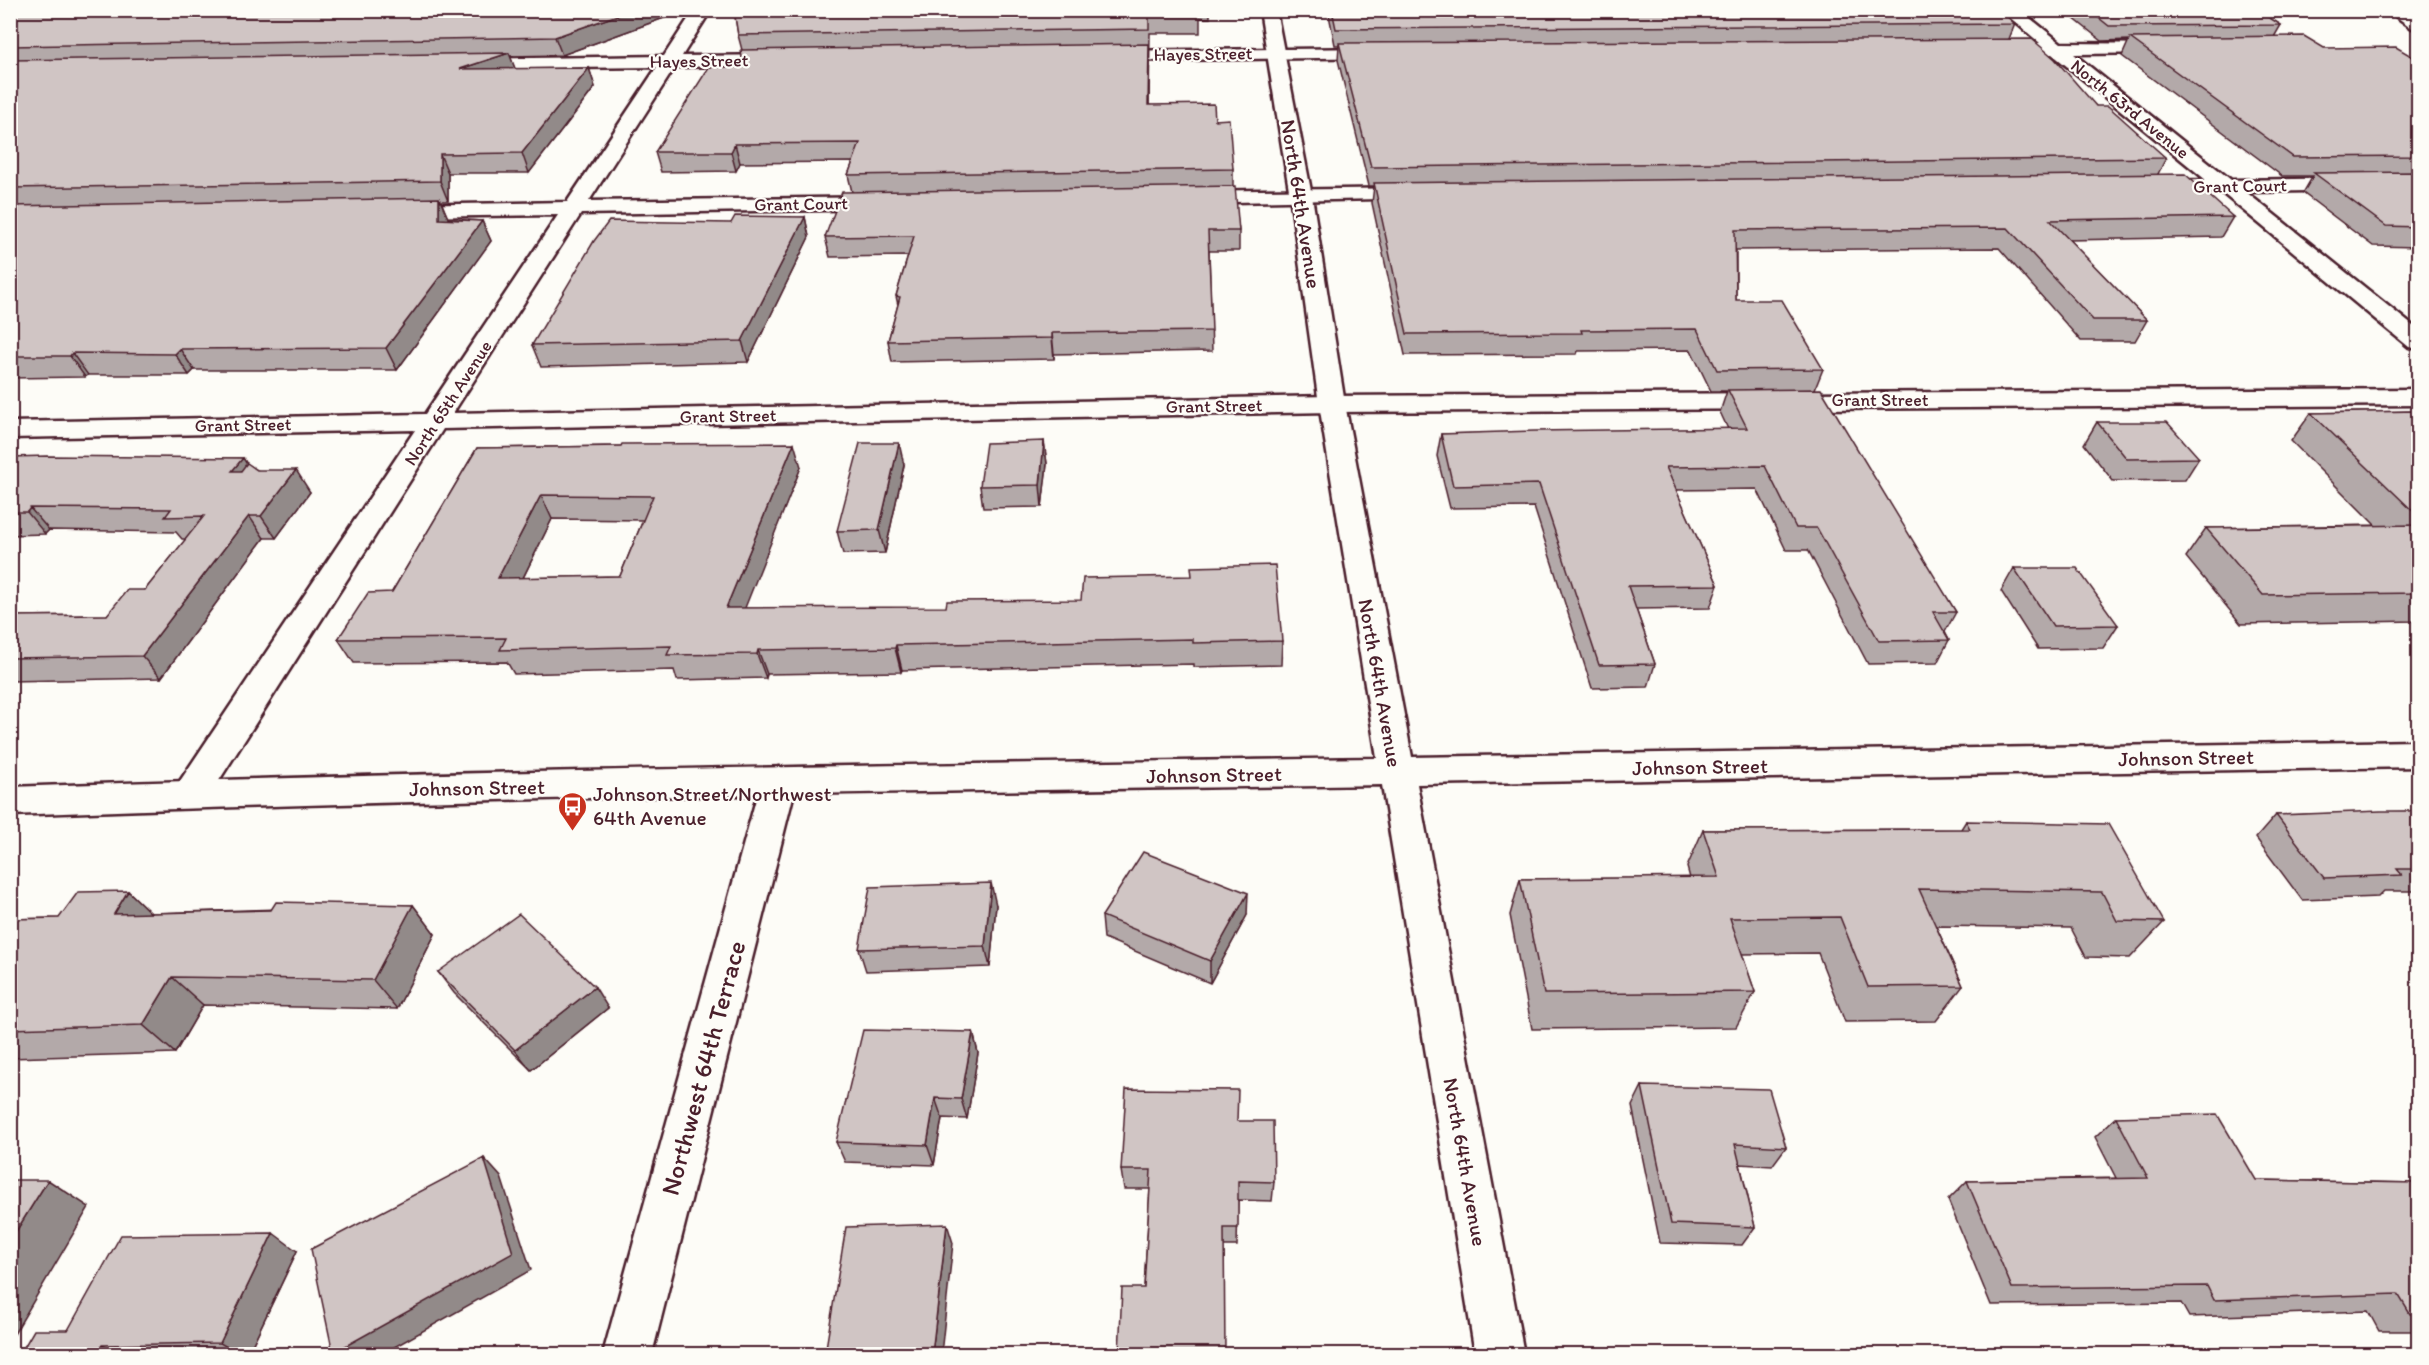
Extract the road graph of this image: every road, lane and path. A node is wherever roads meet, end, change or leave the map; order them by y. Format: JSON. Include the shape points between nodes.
{"nodes":[{"id":1,"x":703,"y":10,"type":"edge"},
{"id":2,"x":1268,"y":10,"type":"edge"},
{"id":3,"x":2009,"y":10,"type":"edge"},
{"id":4,"x":2395,"y":10,"type":"edge"},
{"id":5,"x":2418,"y":24,"type":"edge"},
{"id":6,"x":2187,"y":48,"type":"edge"},
{"id":7,"x":1986,"y":49,"type":"edge"},
{"id":8,"x":2056,"y":49,"type":"junction"},
{"id":9,"x":1406,"y":52,"type":"edge"},
{"id":10,"x":1276,"y":53,"type":"junction"},
{"id":11,"x":1090,"y":56,"type":"edge"},
{"id":12,"x":802,"y":60,"type":"edge"},
{"id":13,"x":670,"y":61,"type":"junction"},
{"id":14,"x":454,"y":64,"type":"edge"},
{"id":15,"x":2418,"y":183,"type":"edge"},
{"id":16,"x":2225,"y":186,"type":"junction"},
{"id":17,"x":2134,"y":187,"type":"edge"},
{"id":18,"x":1440,"y":194,"type":"edge"},
{"id":19,"x":1301,"y":196,"type":"junction"},
{"id":20,"x":1172,"y":197,"type":"edge"},
{"id":21,"x":901,"y":203,"type":"edge"},
{"id":22,"x":573,"y":208,"type":"junction"},
{"id":23,"x":381,"y":211,"type":"edge"},
{"id":24,"x":2418,"y":342,"type":"edge"},
{"id":25,"x":2418,"y":397,"type":"edge"},
{"id":26,"x":1332,"y":404,"type":"junction"},
{"id":27,"x":437,"y":421,"type":"junction"},
{"id":28,"x":10,"y":430,"type":"edge"},
{"id":29,"x":2418,"y":754,"type":"edge"},
{"id":30,"x":1396,"y":772,"type":"junction"},
{"id":31,"x":779,"y":782,"type":"junction"},
{"id":32,"x":191,"y":794,"type":"junction"},
{"id":33,"x":10,"y":801,"type":"edge"},
{"id":34,"x":627,"y":1354,"type":"edge"},
{"id":35,"x":1500,"y":1354,"type":"edge"}],
"edges":[{"from":1,"to":13,"type":"main road","name":"North 65th Avenue"},
{"from":2,"to":10,"type":"main road","name":"North 64th Avenue"},
{"from":3,"to":8,"type":"main road","name":"North 63rd Avenue"},
{"from":4,"to":5,"type":"main road"},
{"from":6,"to":8,"type":"main road"},
{"from":7,"to":8,"type":"main road"},
{"from":8,"to":16,"type":"main road","name":"North 63rd Avenue"},
{"from":9,"to":10,"type":"main road","name":"Hayes Street"},
{"from":10,"to":11,"type":"main road","name":"Hayes Street"},
{"from":10,"to":19,"type":"main road","name":"North 64th Avenue"},
{"from":12,"to":13,"type":"main road","name":"Hayes Street"},
{"from":13,"to":14,"type":"main road","name":"Hayes Street"},
{"from":13,"to":22,"type":"main road","name":"North 65th Avenue"},
{"from":15,"to":16,"type":"main road","name":"Grant Court"},
{"from":16,"to":17,"type":"main road","name":"Grant Court"},
{"from":16,"to":24,"type":"main road","name":"North 63rd Avenue"},
{"from":18,"to":19,"type":"main road"},
{"from":19,"to":20,"type":"main road"},
{"from":19,"to":26,"type":"main road","name":"North 64th Avenue"},
{"from":21,"to":22,"type":"main road","name":"Grant Court"},
{"from":22,"to":23,"type":"main road","name":"Grant Court"},
{"from":22,"to":27,"type":"main road","name":"North 65th Avenue"},
{"from":25,"to":26,"type":"main road","name":"Grant Street"},
{"from":26,"to":27,"type":"main road","name":"Grant Street"},
{"from":26,"to":30,"type":"main road","name":"North 64th Avenue"},
{"from":27,"to":28,"type":"main road","name":"Grant Street"},
{"from":27,"to":32,"type":"main road","name":"North 65th Avenue"},
{"from":29,"to":30,"type":"main road","name":"Johnson Street"},
{"from":30,"to":31,"type":"main road","name":"Johnson Street"},
{"from":30,"to":35,"type":"main road","name":"North 64th Avenue"},
{"from":31,"to":32,"type":"main road","name":"Johnson Street"},
{"from":31,"to":34,"type":"main road","name":"Northwest 64th Terrace"},
{"from":32,"to":33,"type":"main road","name":"Johnson Street"}]}
